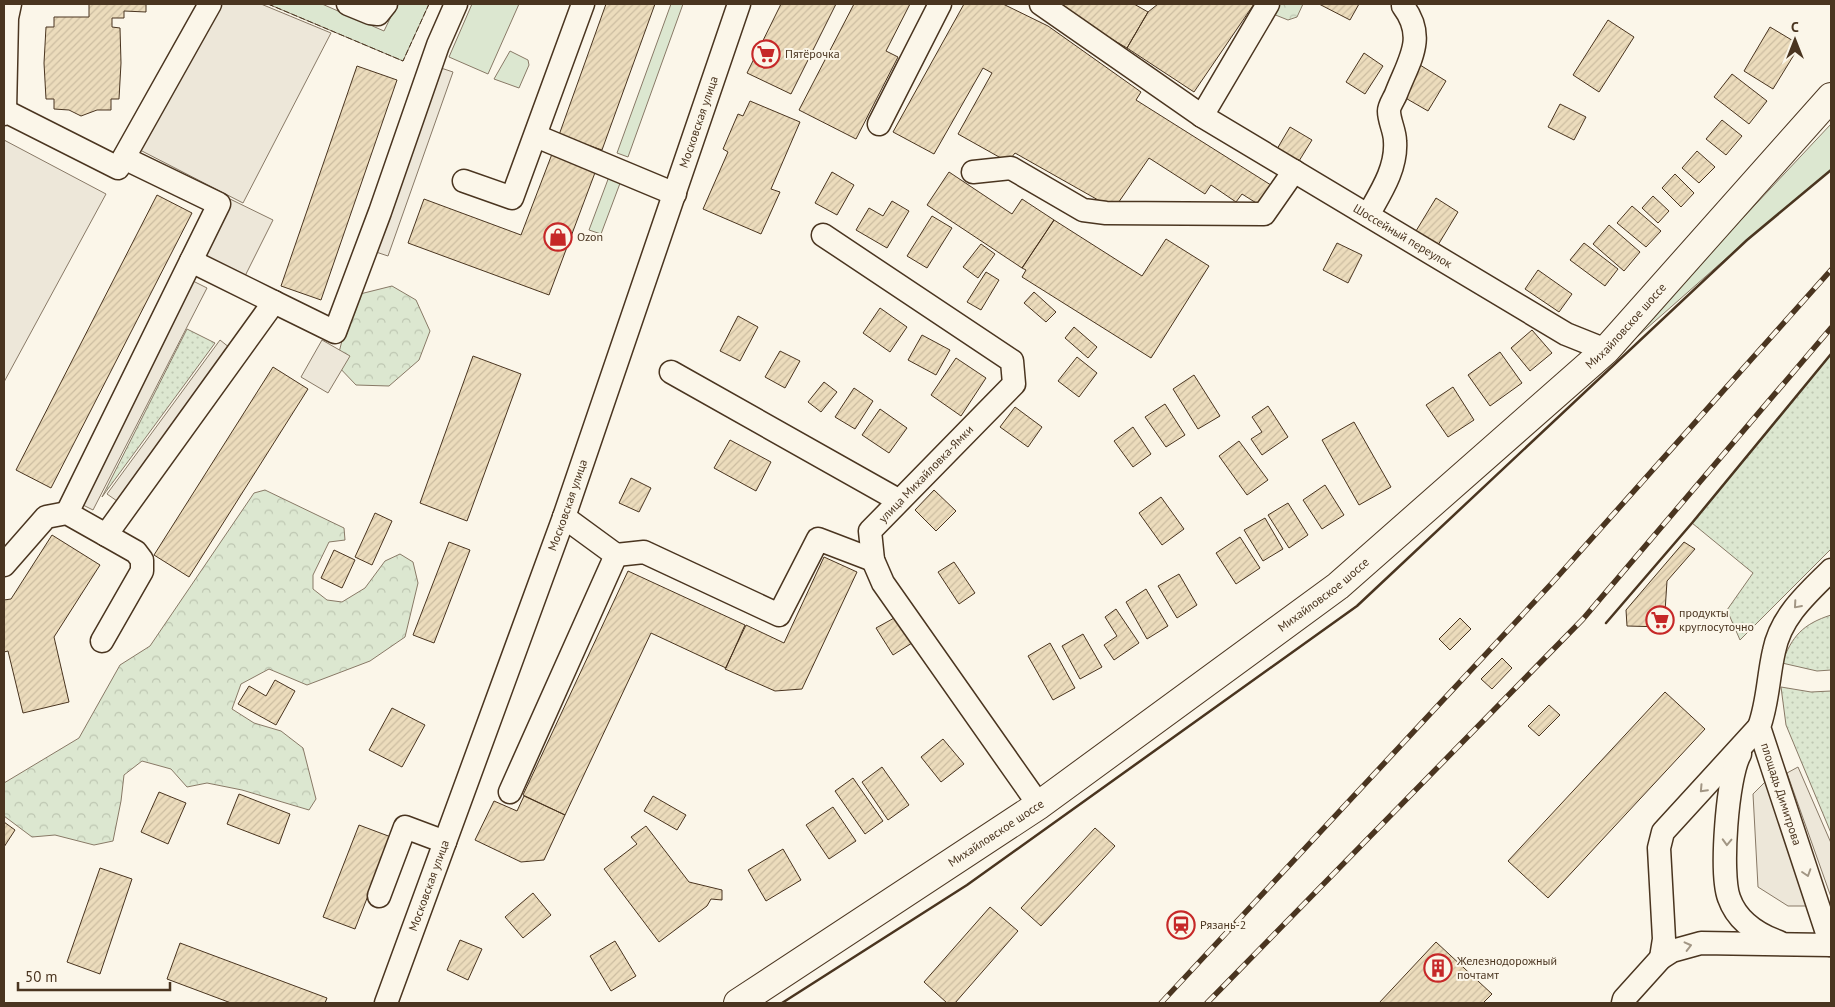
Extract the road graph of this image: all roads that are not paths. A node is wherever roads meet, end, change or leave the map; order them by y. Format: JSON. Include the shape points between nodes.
{"nodes":[{"id":1,"x":10,"y":4,"type":"edge"},
{"id":2,"x":210,"y":4,"type":"edge"},
{"id":3,"x":348,"y":4,"type":"edge"},
{"id":4,"x":386,"y":4,"type":"edge"},
{"id":5,"x":456,"y":4,"type":"edge"},
{"id":6,"x":583,"y":4,"type":"edge"},
{"id":7,"x":739,"y":4,"type":"edge"},
{"id":8,"x":940,"y":4,"type":"edge"},
{"id":9,"x":1041,"y":4,"type":"edge"},
{"id":10,"x":1268,"y":4,"type":"edge"},
{"id":11,"x":1403,"y":6,"type":"dead end"},
{"id":12,"x":1831,"y":97,"type":"edge"},
{"id":13,"x":4,"y":113,"type":"edge"},
{"id":14,"x":1202,"y":116,"type":"junction"},
{"id":15,"x":879,"y":124,"type":"dead end"},
{"id":16,"x":536,"y":136,"type":"junction"},
{"id":17,"x":124,"y":158,"type":"junction"},
{"id":18,"x":1294,"y":171,"type":"junction"},
{"id":19,"x":973,"y":172,"type":"dead end"},
{"id":20,"x":464,"y":182,"type":"dead end"},
{"id":21,"x":675,"y":194,"type":"junction"},
{"id":22,"x":1368,"y":215,"type":"junction"},
{"id":23,"x":823,"y":235,"type":"dead end"},
{"id":24,"x":191,"y":261,"type":"junction"},
{"id":25,"x":274,"y":302,"type":"junction"},
{"id":26,"x":1606,"y":350,"type":"junction"},
{"id":27,"x":671,"y":372,"type":"dead end"},
{"id":28,"x":898,"y":500,"type":"junction"},
{"id":29,"x":67,"y":513,"type":"junction"},
{"id":30,"x":564,"y":517,"type":"junction"},
{"id":31,"x":106,"y":535,"type":"junction"},
{"id":32,"x":616,"y":555,"type":"junction"},
{"id":33,"x":873,"y":560,"type":"junction"},
{"id":34,"x":4,"y":565,"type":"edge"},
{"id":35,"x":1831,"y":570,"type":"edge"},
{"id":36,"x":102,"y":641,"type":"dead end"},
{"id":37,"x":1759,"y":727,"type":"junction"},
{"id":38,"x":1745,"y":744,"type":"junction"},
{"id":39,"x":510,"y":792,"type":"dead end"},
{"id":40,"x":1039,"y":806,"type":"junction"},
{"id":41,"x":445,"y":842,"type":"junction"},
{"id":42,"x":379,"y":896,"type":"dead end"},
{"id":43,"x":1785,"y":945,"type":"junction"},
{"id":44,"x":1831,"y":945,"type":"edge"},
{"id":45,"x":1661,"y":958,"type":"junction"},
{"id":46,"x":386,"y":1003,"type":"edge"},
{"id":47,"x":738,"y":1003,"type":"edge"},
{"id":48,"x":1623,"y":1003,"type":"edge"}],
"edges":[{"from":1,"to":13,"type":"street"},
{"from":2,"to":17,"type":"street"},
{"from":3,"to":4,"type":"street","via":[[378,14]]},
{"from":5,"to":25,"type":"street","via":[[438,45],[335,332]]},
{"from":6,"to":16,"type":"street"},
{"from":7,"to":21,"type":"street","name":"Московская улица"},
{"from":8,"to":15,"type":"street"},
{"from":9,"to":14,"type":"street","name":"Шоссейный переулок"},
{"from":10,"to":14,"type":"street"},
{"from":11,"to":22,"type":"street","via":[[1413,19],[1416,37],[1413,53],[1389,111],[1395,158]]},
{"from":12,"to":26,"type":"main road","name":"Михайловское шоссе"},
{"from":13,"to":17,"type":"street","via":[[118,168]]},
{"from":14,"to":18,"type":"street","name":"Шоссейный переулок"},
{"from":16,"to":20,"type":"street","via":[[512,198]]},
{"from":16,"to":21,"type":"street"},
{"from":17,"to":24,"type":"street","via":[[219,204]]},
{"from":18,"to":19,"type":"street","via":[[1264,214],[1083,210],[1011,168]]},
{"from":18,"to":22,"type":"street","name":"Шоссейный переулок"},
{"from":21,"to":30,"type":"street","name":"Московская улица"},
{"from":22,"to":26,"type":"street","name":"Шоссейный переулок","via":[[1566,334]]},
{"from":23,"to":28,"type":"street","name":"улица Михайловка-Ямки","via":[[1012,362],[1014,384]]},
{"from":24,"to":25,"type":"street"},
{"from":24,"to":29,"type":"street"},
{"from":25,"to":31,"type":"street"},
{"from":26,"to":40,"type":"main road","name":"Михайловское шоссе","via":[[1338,586]]},
{"from":27,"to":28,"type":"street"},
{"from":28,"to":33,"type":"street","name":"улица Михайловка-Ямки","via":[[870,531]]},
{"from":29,"to":31,"type":"street"},
{"from":29,"to":34,"type":"street","via":[[46,517]]},
{"from":30,"to":32,"type":"street"},
{"from":30,"to":41,"type":"street","name":"Московская улица"},
{"from":31,"to":36,"type":"street","via":[[136,552],[142,560],[142,571]]},
{"from":32,"to":33,"type":"street","via":[[644,552],[779,615],[818,539]]},
{"from":32,"to":39,"type":"street"},
{"from":33,"to":40,"type":"street","name":"улица Михайловка-Ямки","via":[[883,583]]},
{"from":35,"to":37,"type":"street","name":"площадь Димитрова","one_way":true,"via":[[1795,608],[1780,631],[1765,712]]},
{"from":37,"to":38,"type":"street"},
{"from":37,"to":44,"type":"street","name":"площадь Димитрова","one_way":true},
{"from":38,"to":43,"type":"street","one_way":true,"via":[[1736,761],[1728,794],[1725,880],[1728,897],[1747,925]]},
{"from":38,"to":45,"type":"street","one_way":true,"via":[[1660,839],[1664,939]]},
{"from":40,"to":47,"type":"main road","name":"Михайловское шоссе"},
{"from":41,"to":42,"type":"street","via":[[405,827]]},
{"from":41,"to":46,"type":"street","name":"Московская улица"},
{"from":43,"to":44,"type":"street"},
{"from":45,"to":43,"type":"street","one_way":true,"via":[[1701,943]]},
{"from":45,"to":48,"type":"street"}]}
